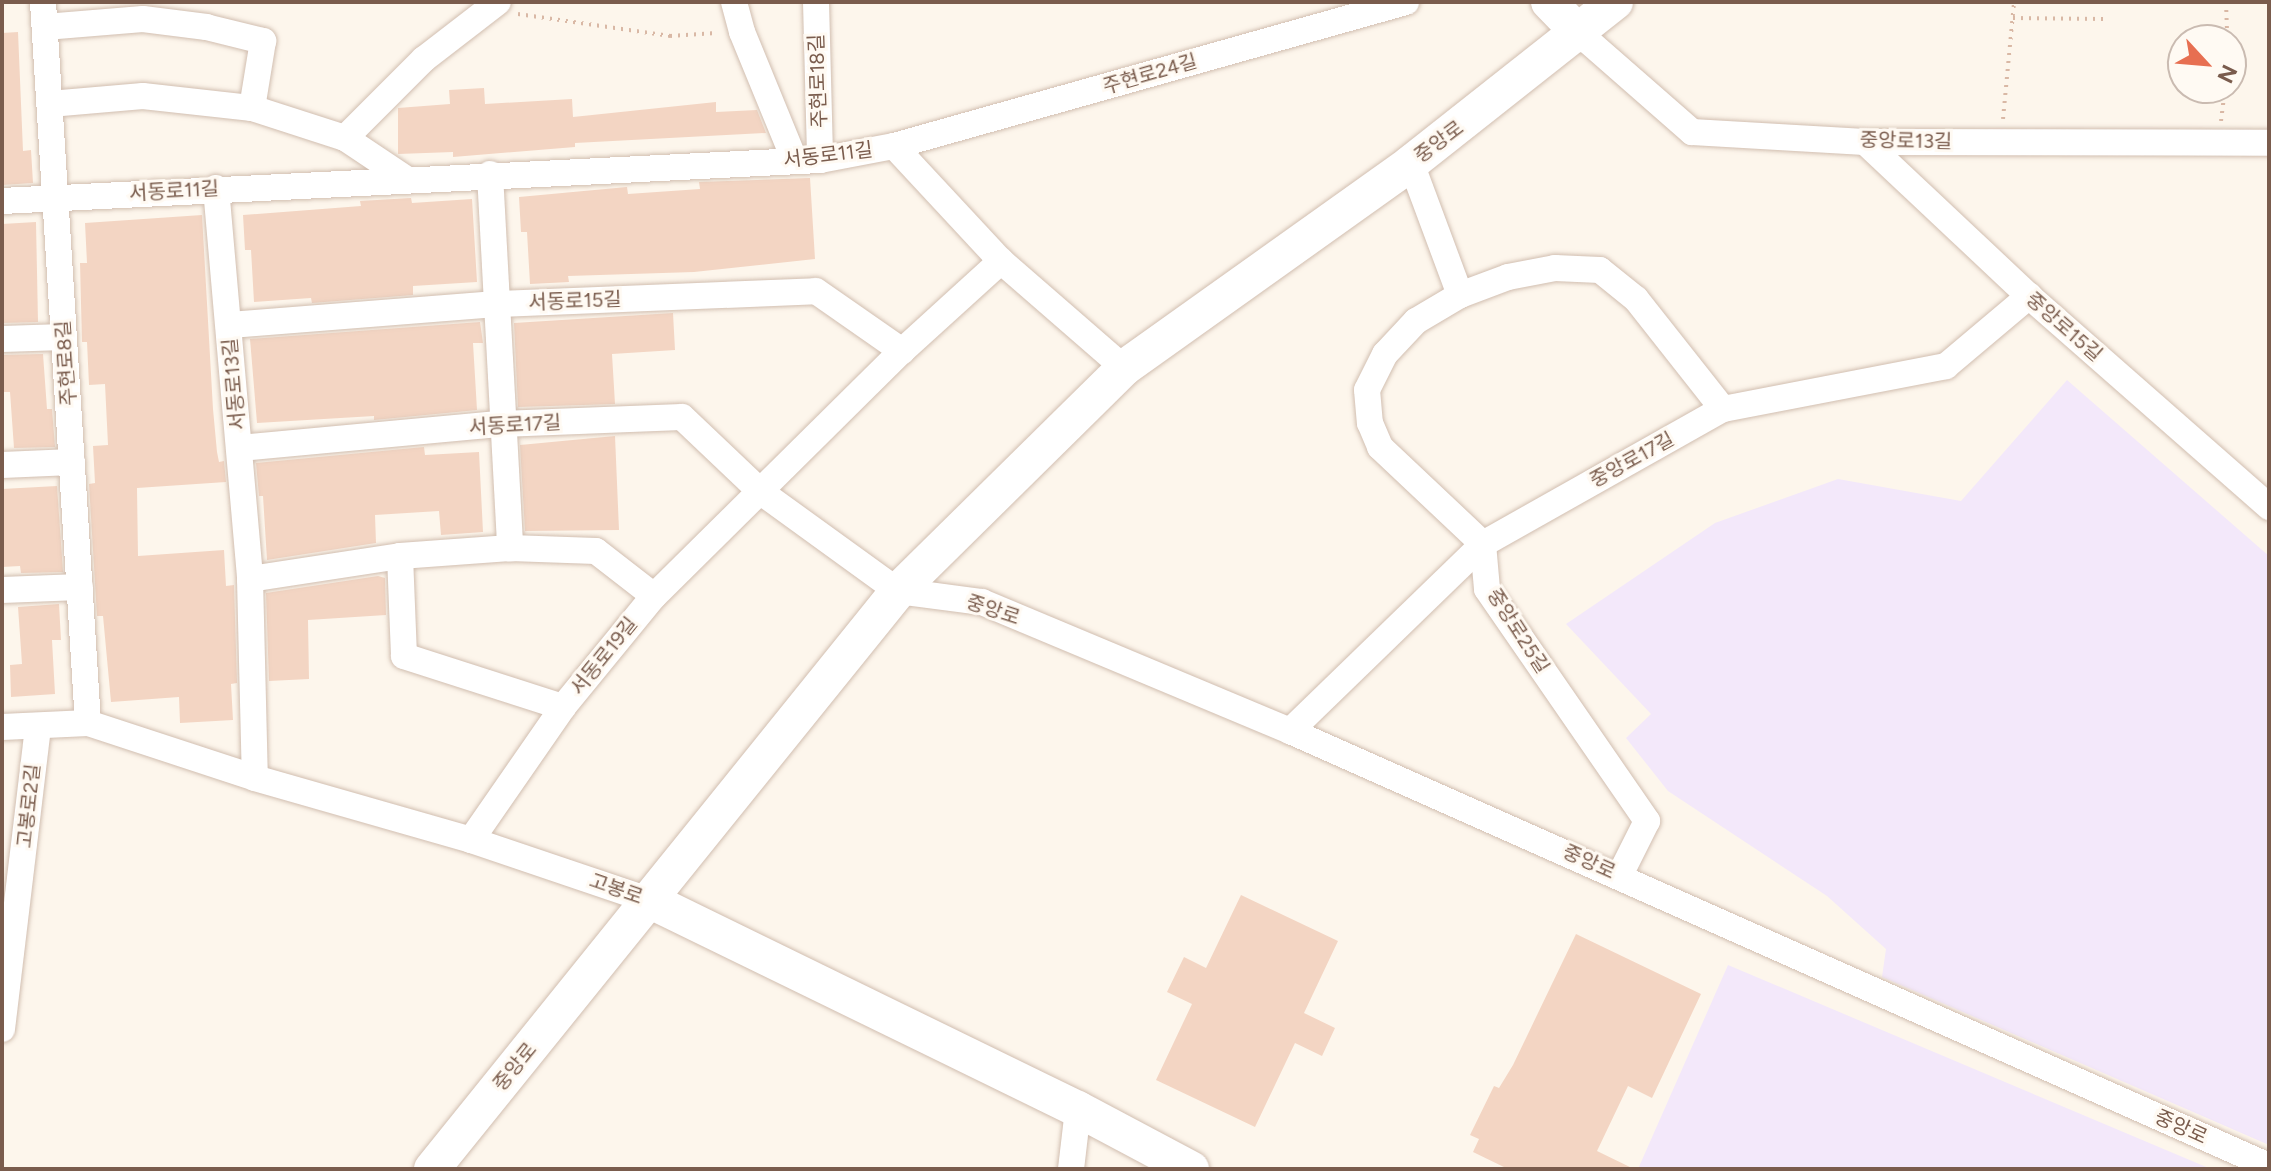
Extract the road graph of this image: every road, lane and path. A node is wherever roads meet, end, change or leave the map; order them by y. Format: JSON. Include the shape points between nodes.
{"nodes":[{"id":1,"x":734,"y":2,"type":"edge"},
{"id":2,"x":816,"y":2,"type":"edge"},
{"id":3,"x":1406,"y":2,"type":"edge"},
{"id":4,"x":1549,"y":2,"type":"edge"},
{"id":5,"x":1615,"y":2,"type":"edge"},
{"id":6,"x":2014,"y":2,"type":"edge"},
{"id":7,"x":2226,"y":2,"type":"edge"},
{"id":8,"x":494,"y":5,"type":"edge"},
{"id":9,"x":44,"y":14,"type":"edge"},
{"id":10,"x":2013,"y":18,"type":"junction"},
{"id":11,"x":2104,"y":19,"type":"dead end"},
{"id":12,"x":2227,"y":24,"type":"edge"},
{"id":13,"x":742,"y":32,"type":"junction"},
{"id":14,"x":1580,"y":34,"type":"junction"},
{"id":15,"x":50,"y":104,"type":"junction"},
{"id":16,"x":252,"y":108,"type":"junction"},
{"id":17,"x":345,"y":138,"type":"junction"},
{"id":18,"x":1865,"y":142,"type":"junction"},
{"id":19,"x":2001,"y":142,"type":"junction"},
{"id":20,"x":2269,"y":143,"type":"edge"},
{"id":21,"x":894,"y":146,"type":"junction"},
{"id":22,"x":808,"y":161,"type":"junction"},
{"id":23,"x":1411,"y":163,"type":"junction"},
{"id":24,"x":490,"y":174,"type":"junction"},
{"id":25,"x":405,"y":178,"type":"junction"},
{"id":26,"x":216,"y":188,"type":"junction"},
{"id":27,"x":55,"y":198,"type":"junction"},
{"id":28,"x":2,"y":201,"type":"edge"},
{"id":29,"x":1001,"y":261,"type":"junction"},
{"id":30,"x":1460,"y":295,"type":"junction"},
{"id":31,"x":2029,"y":296,"type":"junction"},
{"id":32,"x":499,"y":304,"type":"junction"},
{"id":33,"x":230,"y":325,"type":"junction"},
{"id":34,"x":64,"y":337,"type":"junction"},
{"id":35,"x":2,"y":339,"type":"edge"},
{"id":36,"x":902,"y":351,"type":"junction"},
{"id":37,"x":1124,"y":368,"type":"junction"},
{"id":38,"x":1723,"y":409,"type":"junction"},
{"id":39,"x":501,"y":424,"type":"junction"},
{"id":40,"x":240,"y":448,"type":"junction"},
{"id":41,"x":72,"y":462,"type":"junction"},
{"id":42,"x":2,"y":465,"type":"edge"},
{"id":43,"x":761,"y":492,"type":"junction"},
{"id":44,"x":2269,"y":507,"type":"edge"},
{"id":45,"x":1483,"y":544,"type":"junction"},
{"id":46,"x":510,"y":548,"type":"junction"},
{"id":47,"x":400,"y":556,"type":"junction"},
{"id":48,"x":250,"y":579,"type":"junction"},
{"id":49,"x":80,"y":587,"type":"junction"},
{"id":50,"x":2,"y":590,"type":"edge"},
{"id":51,"x":898,"y":591,"type":"junction"},
{"id":52,"x":654,"y":596,"type":"junction"},
{"id":53,"x":563,"y":707,"type":"junction"},
{"id":54,"x":88,"y":723,"type":"junction"},
{"id":55,"x":38,"y":726,"type":"junction"},
{"id":56,"x":2,"y":727,"type":"edge"},
{"id":57,"x":1290,"y":731,"type":"junction"},
{"id":58,"x":255,"y":778,"type":"junction"},
{"id":59,"x":471,"y":840,"type":"junction"},
{"id":60,"x":12,"y":861,"type":"edge"},
{"id":61,"x":1620,"y":875,"type":"junction"},
{"id":62,"x":651,"y":901,"type":"junction"},
{"id":63,"x":5,"y":982,"type":"edge"},
{"id":64,"x":2,"y":1029,"type":"edge"},
{"id":65,"x":1078,"y":1109,"type":"junction"},
{"id":66,"x":2269,"y":1166,"type":"edge"},
{"id":67,"x":432,"y":1169,"type":"edge"},
{"id":68,"x":1071,"y":1169,"type":"edge"},
{"id":69,"x":1191,"y":1169,"type":"edge"}],
"edges":[{"from":1,"to":13,"type":"street"},
{"from":2,"to":22,"type":"street","name":"주현로18길"},
{"from":3,"to":21,"type":"street","name":"주현로24길"},
{"from":4,"to":14,"type":"street"},
{"from":5,"to":14,"type":"street","name":"중앙로"},
{"from":6,"to":10,"type":"path"},
{"from":7,"to":12,"type":"path"},
{"from":8,"to":13,"type":"path","via":[[670,36]]},
{"from":8,"to":17,"type":"street","via":[[424,59]]},
{"from":9,"to":15,"type":"street","name":"주현로8길"},
{"from":9,"to":16,"type":"street","via":[[143,19],[263,41]]},
{"from":10,"to":11,"type":"path"},
{"from":10,"to":19,"type":"path"},
{"from":13,"to":22,"type":"street"},
{"from":14,"to":18,"type":"street","name":"중앙로13길","via":[[1692,132]]},
{"from":14,"to":23,"type":"street","name":"중앙로"},
{"from":15,"to":16,"type":"street","via":[[143,96]]},
{"from":15,"to":27,"type":"street","name":"주현로8길"},
{"from":16,"to":17,"type":"street"},
{"from":17,"to":25,"type":"street"},
{"from":18,"to":19,"type":"street","name":"중앙로13길"},
{"from":18,"to":31,"type":"street","name":"중앙로15길"},
{"from":19,"to":20,"type":"street","name":"중앙로13길"},
{"from":21,"to":22,"type":"street","name":"서동로11길"},
{"from":21,"to":29,"type":"street","name":"서동로11길"},
{"from":22,"to":24,"type":"street","name":"서동로11길"},
{"from":23,"to":30,"type":"street"},
{"from":23,"to":37,"type":"street","name":"중앙로"},
{"from":24,"to":25,"type":"street","name":"서동로11길"},
{"from":24,"to":32,"type":"street"},
{"from":25,"to":26,"type":"street","name":"서동로11길"},
{"from":26,"to":27,"type":"street","name":"서동로11길"},
{"from":26,"to":33,"type":"street","name":"서동로13길"},
{"from":27,"to":28,"type":"street","name":"서동로11길"},
{"from":27,"to":34,"type":"street","name":"주현로8길"},
{"from":29,"to":36,"type":"street","name":"서동로19길"},
{"from":29,"to":37,"type":"street","name":"서동로11길"},
{"from":30,"to":38,"type":"street","via":[[1508,277],[1555,268],[1600,270],[1636,299]]},
{"from":30,"to":45,"type":"street","via":[[1416,321],[1385,354],[1367,390],[1370,423],[1380,447]]},
{"from":31,"to":38,"type":"street","name":"중앙로17길","via":[[1946,366]]},
{"from":31,"to":44,"type":"street","name":"중앙로15길"},
{"from":32,"to":33,"type":"street","name":"서동로15길"},
{"from":32,"to":36,"type":"street","name":"서동로15길","via":[[816,291]]},
{"from":32,"to":39,"type":"street"},
{"from":33,"to":40,"type":"street","name":"서동로13길"},
{"from":34,"to":35,"type":"street"},
{"from":34,"to":41,"type":"street","name":"주현로8길"},
{"from":36,"to":43,"type":"street","name":"서동로19길"},
{"from":37,"to":51,"type":"street","name":"중앙로"},
{"from":38,"to":45,"type":"street","name":"중앙로17길"},
{"from":39,"to":40,"type":"street","name":"서동로17길"},
{"from":39,"to":43,"type":"street","name":"서동로17길","via":[[682,417]]},
{"from":39,"to":46,"type":"street"},
{"from":40,"to":48,"type":"street","name":"서동로13길"},
{"from":41,"to":42,"type":"street"},
{"from":41,"to":49,"type":"street","name":"주현로8길"},
{"from":43,"to":51,"type":"street"},
{"from":43,"to":52,"type":"street","name":"서동로19길"},
{"from":45,"to":57,"type":"street","name":"중앙로17길"},
{"from":45,"to":61,"type":"street","name":"중앙로25길","via":[[1487,589],[1647,821]]},
{"from":46,"to":47,"type":"street"},
{"from":46,"to":52,"type":"street","via":[[596,551]]},
{"from":47,"to":48,"type":"street"},
{"from":47,"to":53,"type":"street","via":[[404,656]]},
{"from":48,"to":58,"type":"street","name":"서동로13길"},
{"from":49,"to":50,"type":"street"},
{"from":49,"to":54,"type":"street","name":"주현로8길"},
{"from":51,"to":57,"type":"street","name":"중앙로","via":[[982,602]]},
{"from":51,"to":62,"type":"street","name":"중앙로"},
{"from":52,"to":53,"type":"street","name":"서동로19길"},
{"from":53,"to":59,"type":"street","name":"서동로19길"},
{"from":54,"to":55,"type":"street","name":"고봉로"},
{"from":54,"to":58,"type":"street","name":"고봉로"},
{"from":55,"to":56,"type":"street","name":"고봉로"},
{"from":55,"to":60,"type":"street","name":"고봉로2길"},
{"from":57,"to":61,"type":"street","name":"중앙로"},
{"from":58,"to":59,"type":"street","name":"고봉로"},
{"from":59,"to":62,"type":"street","name":"고봉로"},
{"from":60,"to":63,"type":"street","name":"고봉로2길"},
{"from":61,"to":66,"type":"street","name":"중앙로"},
{"from":62,"to":65,"type":"street","name":"고봉로"},
{"from":62,"to":67,"type":"street","name":"중앙로"},
{"from":63,"to":64,"type":"street","name":"고봉로2길"},
{"from":65,"to":68,"type":"street"},
{"from":65,"to":69,"type":"street","name":"고봉로"}]}
